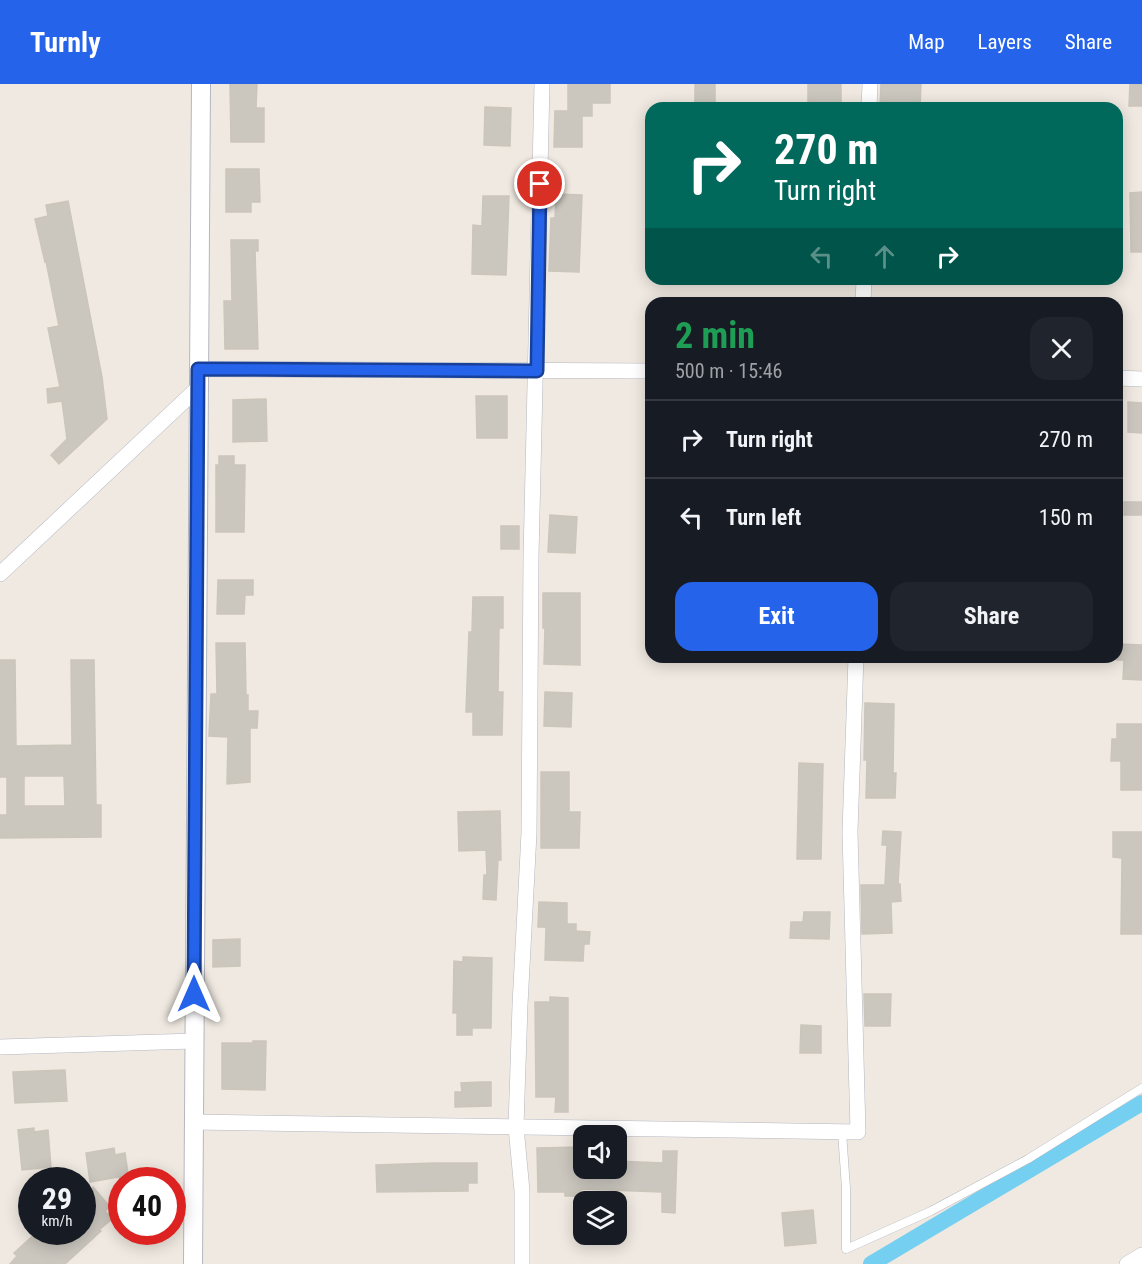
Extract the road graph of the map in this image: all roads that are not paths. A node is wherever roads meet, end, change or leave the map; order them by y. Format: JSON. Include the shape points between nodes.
{"nodes":[{"id":1,"x":201,"y":84,"type":"edge"},
{"id":2,"x":542,"y":84,"type":"edge"},
{"id":3,"x":870,"y":84,"type":"edge"},
{"id":4,"x":869,"y":102,"type":"edge"},
{"id":5,"x":198,"y":369,"type":"junction"},
{"id":6,"x":537,"y":371,"type":"junction"},
{"id":7,"x":645,"y":371,"type":"edge"},
{"id":8,"x":1123,"y":378,"type":"edge"},
{"id":9,"x":1142,"y":379,"type":"edge"},
{"id":10,"x":198,"y":388,"type":"junction"},
{"id":11,"x":0,"y":574,"type":"edge"},
{"id":12,"x":856,"y":663,"type":"edge"},
{"id":13,"x":194,"y":1041,"type":"junction"},
{"id":14,"x":0,"y":1047,"type":"edge"},
{"id":15,"x":1142,"y":1088,"type":"edge"},
{"id":16,"x":194,"y":1122,"type":"junction"},
{"id":17,"x":516,"y":1127,"type":"junction"},
{"id":18,"x":842,"y":1132,"type":"junction"},
{"id":19,"x":1142,"y":1255,"type":"edge"},
{"id":20,"x":193,"y":1264,"type":"edge"},
{"id":21,"x":522,"y":1264,"type":"edge"},
{"id":22,"x":1127,"y":1264,"type":"edge"}],
"edges":[{"from":1,"to":5,"type":"street"},
{"from":2,"to":6,"type":"street"},
{"from":3,"to":4,"type":"street"},
{"from":5,"to":6,"type":"street"},
{"from":5,"to":10,"type":"street"},
{"from":6,"to":7,"type":"street"},
{"from":6,"to":17,"type":"street","via":[[529,833]]},
{"from":8,"to":9,"type":"street"},
{"from":10,"to":11,"type":"street"},
{"from":10,"to":13,"type":"street"},
{"from":12,"to":18,"type":"street","via":[[850,832],[858,1132]]},
{"from":13,"to":14,"type":"street"},
{"from":13,"to":16,"type":"street"},
{"from":15,"to":18,"type":"lane","via":[[1028,1159],[931,1211],[846,1249]]},
{"from":16,"to":17,"type":"street"},
{"from":16,"to":20,"type":"street"},
{"from":17,"to":18,"type":"street"},
{"from":17,"to":21,"type":"street","via":[[522,1191]]},
{"from":19,"to":22,"type":"street"}]}
